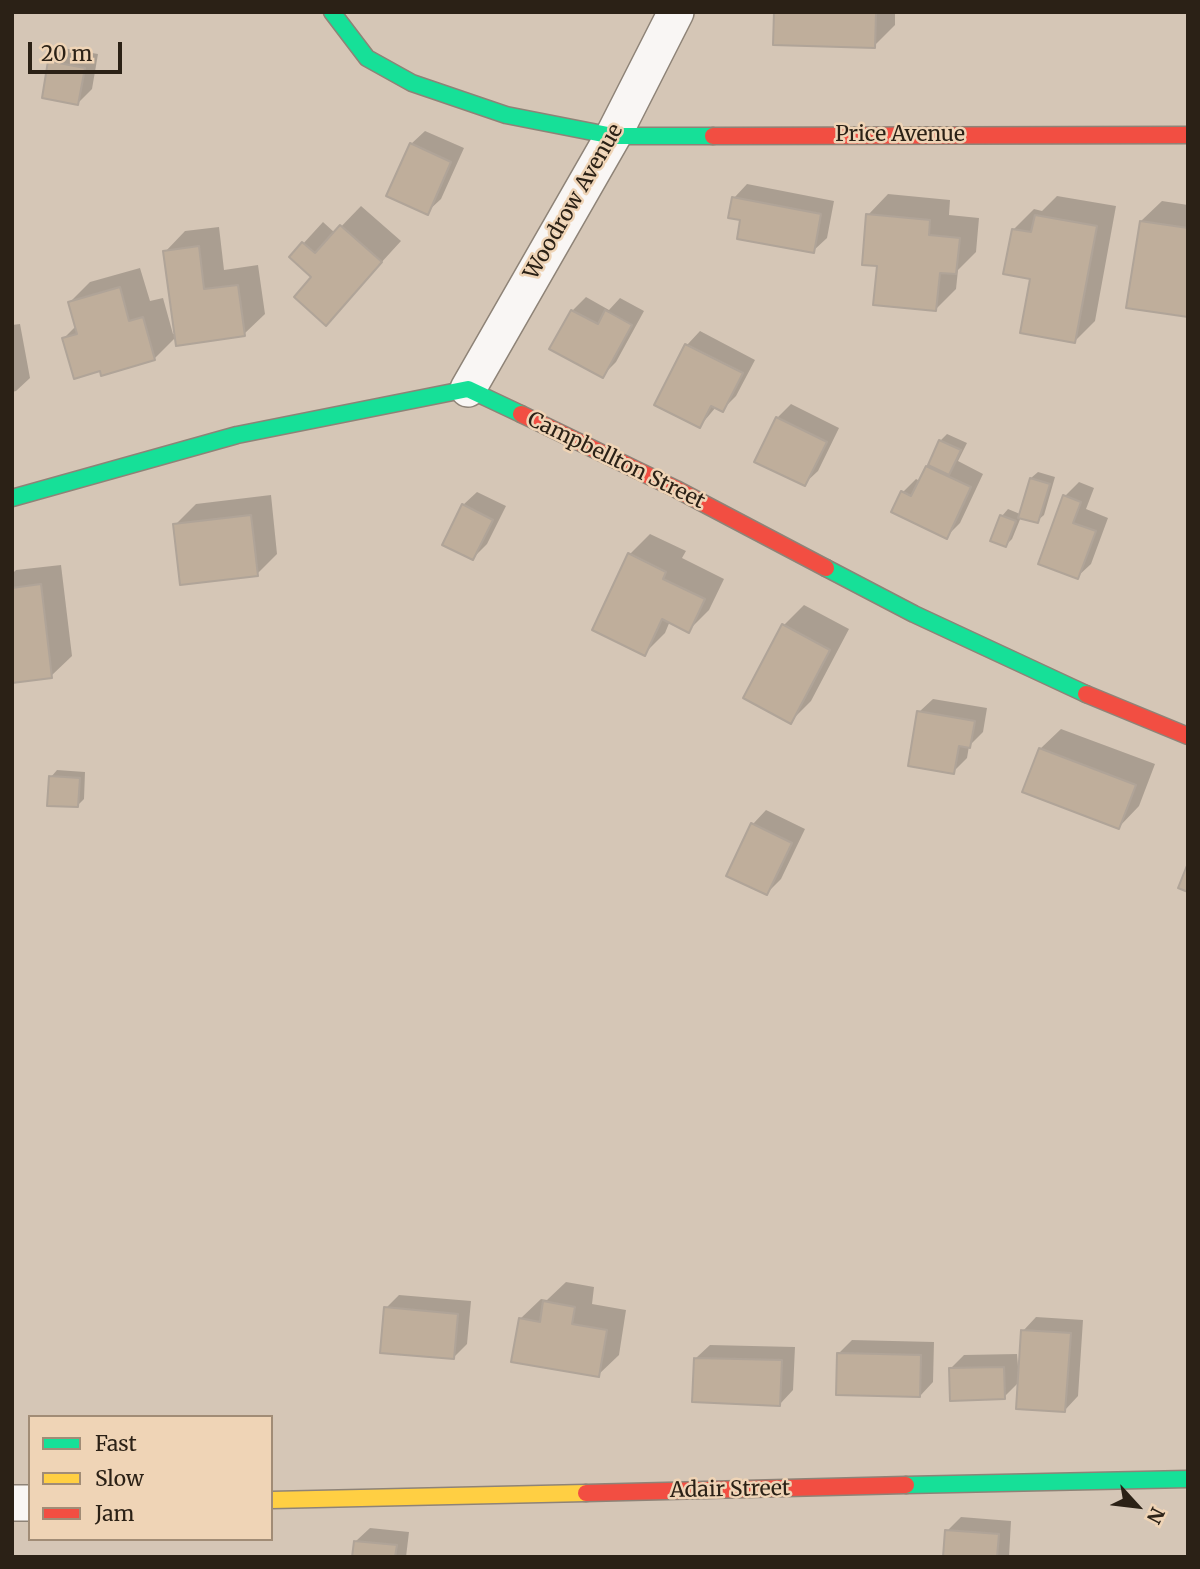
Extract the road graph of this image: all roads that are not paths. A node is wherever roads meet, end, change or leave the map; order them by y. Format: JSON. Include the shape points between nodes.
{"nodes":[{"id":1,"x":331,"y":12,"type":"edge"},
{"id":2,"x":676,"y":12,"type":"edge"},
{"id":3,"x":1188,"y":135,"type":"edge"},
{"id":4,"x":613,"y":136,"type":"junction"},
{"id":5,"x":468,"y":389,"type":"junction"},
{"id":6,"x":12,"y":498,"type":"edge"},
{"id":7,"x":1188,"y":736,"type":"edge"},
{"id":8,"x":1188,"y":1479,"type":"edge"},
{"id":9,"x":273,"y":1500,"type":"edge"}],
"edges":[{"from":1,"to":4,"type":"street","name":"Price Avenue","via":[[367,58],[412,83],[506,115]]},
{"from":2,"to":4,"type":"street","name":"Woodrow Avenue"},
{"from":3,"to":4,"type":"street","name":"Price Avenue"},
{"from":4,"to":5,"type":"street","name":"Woodrow Avenue"},
{"from":5,"to":6,"type":"street","via":[[237,435]]},
{"from":5,"to":7,"type":"street","name":"Campbellton Street","via":[[676,489],[914,614],[1100,701]]},
{"from":8,"to":9,"type":"street","name":"Adair Street"}]}
